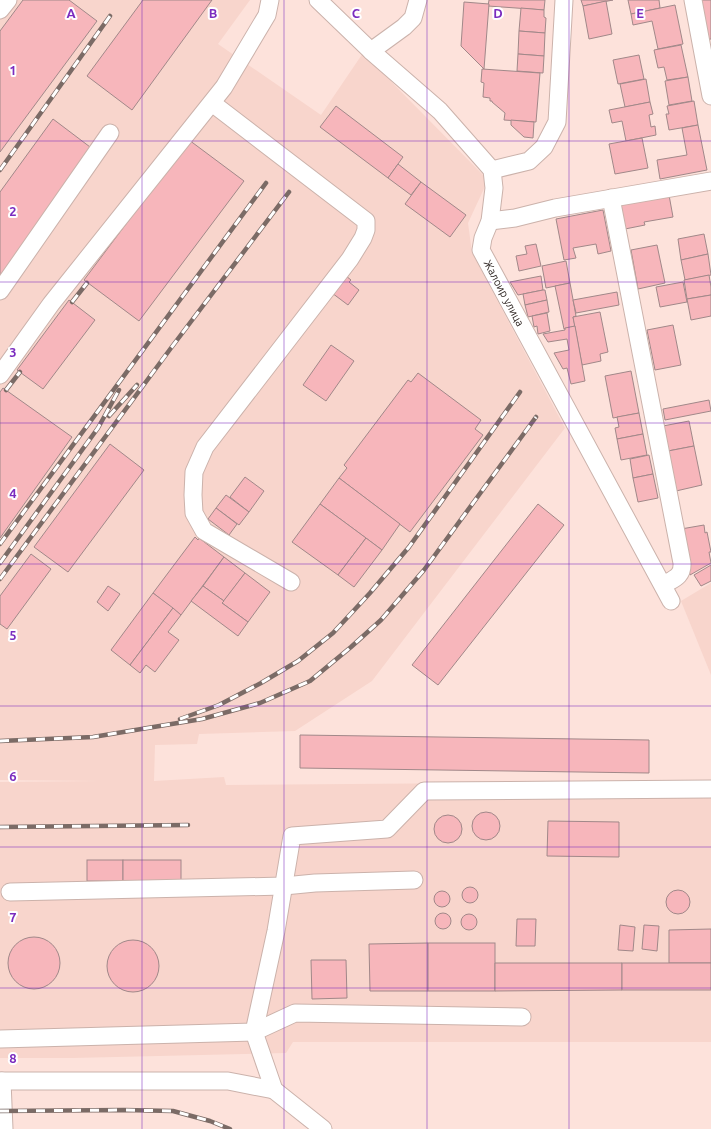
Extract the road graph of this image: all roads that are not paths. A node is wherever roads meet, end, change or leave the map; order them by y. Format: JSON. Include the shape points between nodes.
{"nodes":[{"id":1,"x":8,"y":0,"type":"edge"},
{"id":2,"x":270,"y":0,"type":"edge"},
{"id":3,"x":318,"y":0,"type":"edge"},
{"id":4,"x":418,"y":0,"type":"edge"},
{"id":5,"x":564,"y":0,"type":"edge"},
{"id":6,"x":692,"y":0,"type":"edge"},
{"id":7,"x":0,"y":10,"type":"edge"},
{"id":8,"x":370,"y":51,"type":"junction"},
{"id":9,"x":711,"y":96,"type":"edge"},
{"id":10,"x":212,"y":103,"type":"junction"},
{"id":11,"x":110,"y":133,"type":"dead end"},
{"id":12,"x":492,"y":170,"type":"junction"},
{"id":13,"x":711,"y":181,"type":"edge"},
{"id":14,"x":611,"y":198,"type":"junction"},
{"id":15,"x":490,"y":221,"type":"junction"},
{"id":16,"x":0,"y":291,"type":"edge"},
{"id":17,"x":0,"y":375,"type":"edge"},
{"id":18,"x":291,"y":582,"type":"dead end"},
{"id":19,"x":662,"y":586,"type":"junction"},
{"id":20,"x":671,"y":601,"type":"dead end"},
{"id":21,"x":711,"y":789,"type":"edge"},
{"id":22,"x":414,"y":880,"type":"dead end"},
{"id":23,"x":284,"y":886,"type":"junction"},
{"id":24,"x":10,"y":892,"type":"dead end"},
{"id":25,"x":522,"y":1017,"type":"dead end"},
{"id":26,"x":254,"y":1032,"type":"junction"},
{"id":27,"x":0,"y":1039,"type":"edge"},
{"id":28,"x":1,"y":1081,"type":"edge"},
{"id":29,"x":274,"y":1090,"type":"junction"},
{"id":30,"x":4,"y":1129,"type":"edge"},
{"id":31,"x":323,"y":1129,"type":"edge"}],
"edges":[{"from":1,"to":7,"type":"street"},
{"from":2,"to":10,"type":"street","via":[[267,15]]},
{"from":3,"to":8,"type":"street"},
{"from":4,"to":8,"type":"street","via":[[413,18]]},
{"from":5,"to":12,"type":"street","via":[[557,122],[544,147],[529,161]]},
{"from":6,"to":9,"type":"street"},
{"from":8,"to":12,"type":"street","via":[[440,111]]},
{"from":10,"to":17,"type":"street","via":[[51,304]]},
{"from":10,"to":18,"type":"street","via":[[366,221],[365,234],[350,259],[205,447],[194,472],[194,513],[204,531]]},
{"from":11,"to":16,"type":"street"},
{"from":12,"to":15,"type":"street","name":"Жалоир улица","via":[[494,188]]},
{"from":13,"to":14,"type":"street"},
{"from":14,"to":15,"type":"street"},
{"from":14,"to":19,"type":"street","via":[[682,564],[680,574]]},
{"from":15,"to":19,"type":"street","name":"Жалоир улица","via":[[481,250]]},
{"from":19,"to":20,"type":"street","name":"Жалоир улица"},
{"from":21,"to":23,"type":"street","via":[[424,791],[387,829],[292,836]]},
{"from":22,"to":23,"type":"street"},
{"from":23,"to":24,"type":"street"},
{"from":23,"to":26,"type":"street"},
{"from":25,"to":26,"type":"street","via":[[295,1013]]},
{"from":26,"to":27,"type":"street"},
{"from":26,"to":29,"type":"street"},
{"from":28,"to":29,"type":"street","via":[[228,1081]]},
{"from":28,"to":30,"type":"street"},
{"from":29,"to":31,"type":"street"}]}
